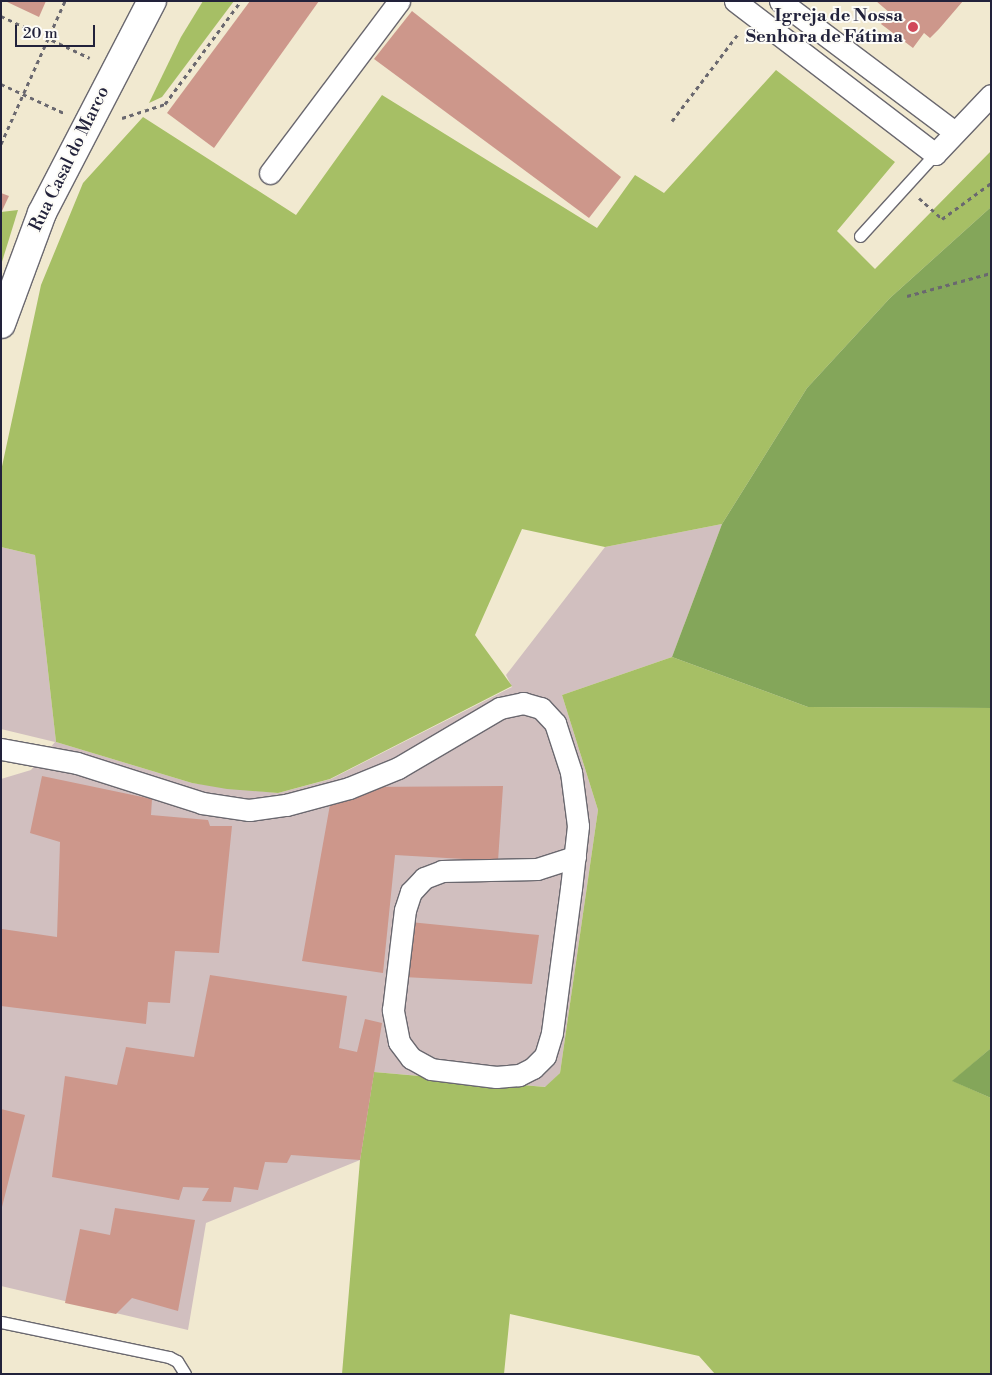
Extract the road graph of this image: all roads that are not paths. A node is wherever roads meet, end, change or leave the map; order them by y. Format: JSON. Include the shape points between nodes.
{"nodes":[{"id":1,"x":152,"y":1,"type":"edge"},
{"id":2,"x":399,"y":1,"type":"edge"},
{"id":3,"x":735,"y":1,"type":"edge"},
{"id":4,"x":780,"y":1,"type":"edge"},
{"id":5,"x":991,"y":95,"type":"edge"},
{"id":6,"x":954,"y":131,"type":"junction"},
{"id":7,"x":935,"y":154,"type":"junction"},
{"id":8,"x":270,"y":173,"type":"dead end"},
{"id":9,"x":860,"y":236,"type":"dead end"},
{"id":10,"x":1,"y":324,"type":"edge"},
{"id":11,"x":1,"y":749,"type":"edge"},
{"id":12,"x":575,"y":857,"type":"junction"},
{"id":13,"x":1,"y":1322,"type":"edge"},
{"id":14,"x":185,"y":1374,"type":"edge"}],
"edges":[{"from":1,"to":10,"type":"main road","name":"Rua Casal do Marco","via":[[42,213]]},
{"from":2,"to":8,"type":"street"},
{"from":3,"to":7,"type":"street"},
{"from":4,"to":6,"type":"street"},
{"from":5,"to":6,"type":"street"},
{"from":6,"to":7,"type":"street"},
{"from":7,"to":9,"type":"lane"},
{"from":11,"to":12,"type":"street","via":[[77,763],[202,803],[249,810],[286,805],[349,788],[398,768],[500,708],[522,703],[541,708],[557,731],[572,781],[578,826]]},
{"from":12,"to":12,"type":"street","via":[[552,1033],[545,1056],[533,1068],[518,1075],[496,1077],[431,1069],[411,1058],[399,1042],[393,1010],[405,910],[411,892],[424,878],[442,871],[537,869]]},
{"from":13,"to":14,"type":"lane","via":[[168,1358],[177,1361]]}]}
